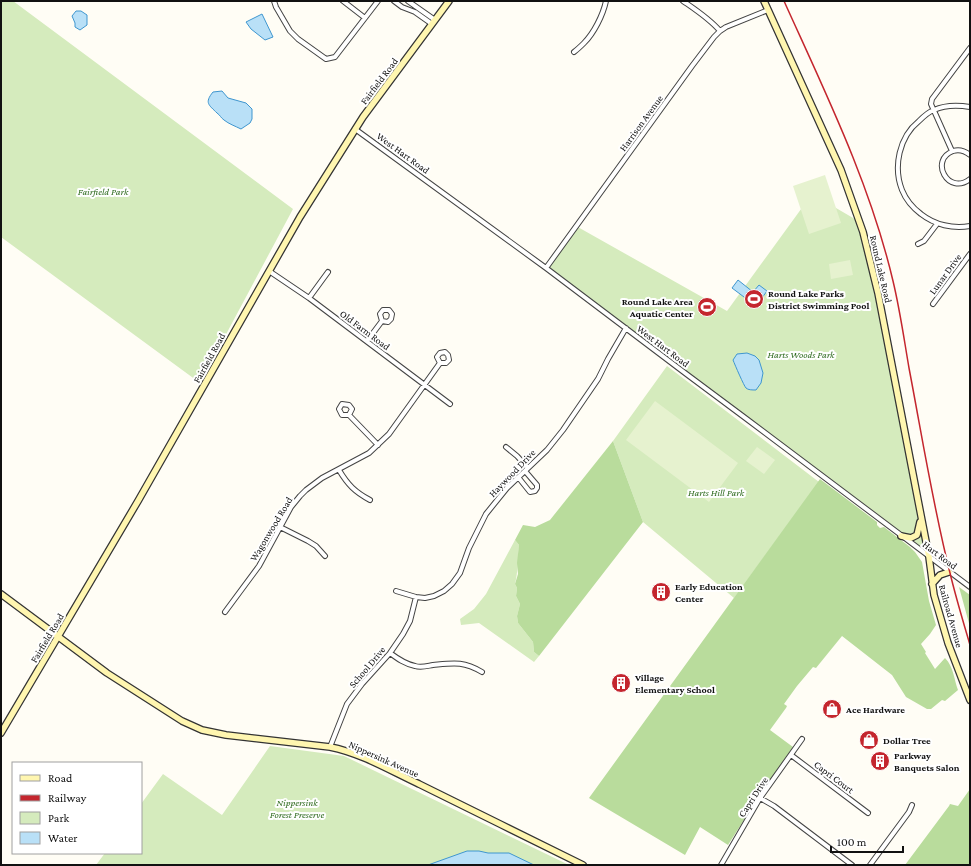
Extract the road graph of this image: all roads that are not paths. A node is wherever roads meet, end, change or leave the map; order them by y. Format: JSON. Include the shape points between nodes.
{"nodes":[{"id":1,"x":274,"y":1,"type":"edge"},
{"id":2,"x":343,"y":1,"type":"edge"},
{"id":3,"x":378,"y":1,"type":"edge"},
{"id":4,"x":394,"y":1,"type":"edge"},
{"id":5,"x":408,"y":1,"type":"edge"},
{"id":6,"x":449,"y":1,"type":"edge"},
{"id":7,"x":606,"y":1,"type":"edge"},
{"id":8,"x":683,"y":1,"type":"edge"},
{"id":9,"x":764,"y":1,"type":"edge"},
{"id":10,"x":768,"y":10,"type":"junction"},
{"id":11,"x":365,"y":18,"type":"junction"},
{"id":12,"x":433,"y":22,"type":"junction"},
{"id":13,"x":720,"y":31,"type":"junction"},
{"id":14,"x":970,"y":48,"type":"edge"},
{"id":15,"x":574,"y":52,"type":"dead end"},
{"id":16,"x":970,"y":107,"type":"edge"},
{"id":17,"x":934,"y":110,"type":"junction"},
{"id":18,"x":355,"y":129,"type":"junction"},
{"id":19,"x":952,"y":151,"type":"junction"},
{"id":20,"x":970,"y":155,"type":"edge"},
{"id":21,"x":970,"y":179,"type":"edge"},
{"id":22,"x":937,"y":224,"type":"junction"},
{"id":23,"x":970,"y":226,"type":"edge"},
{"id":24,"x":918,"y":244,"type":"dead end"},
{"id":25,"x":970,"y":254,"type":"edge"},
{"id":26,"x":546,"y":268,"type":"junction"},
{"id":27,"x":269,"y":271,"type":"junction"},
{"id":28,"x":328,"y":272,"type":"dead end"},
{"id":29,"x":309,"y":298,"type":"junction"},
{"id":30,"x":933,"y":304,"type":"dead end"},
{"id":31,"x":382,"y":321,"type":"dead end"},
{"id":32,"x":626,"y":328,"type":"junction"},
{"id":33,"x":367,"y":341,"type":"junction"},
{"id":34,"x":440,"y":363,"type":"dead end"},
{"id":35,"x":425,"y":384,"type":"junction"},
{"id":36,"x":450,"y":404,"type":"dead end"},
{"id":37,"x":349,"y":415,"type":"dead end"},
{"id":38,"x":378,"y":445,"type":"junction"},
{"id":39,"x":506,"y":447,"type":"dead end"},
{"id":40,"x":339,"y":470,"type":"junction"},
{"id":41,"x":526,"y":470,"type":"junction"},
{"id":42,"x":518,"y":477,"type":"junction"},
{"id":43,"x":370,"y":500,"type":"dead end"},
{"id":44,"x":921,"y":518,"type":"junction"},
{"id":45,"x":280,"y":527,"type":"junction"},
{"id":46,"x":901,"y":536,"type":"junction"},
{"id":47,"x":325,"y":556,"type":"dead end"},
{"id":48,"x":929,"y":557,"type":"junction"},
{"id":49,"x":949,"y":572,"type":"junction"},
{"id":50,"x":932,"y":584,"type":"junction"},
{"id":51,"x":970,"y":587,"type":"edge"},
{"id":52,"x":396,"y":591,"type":"dead end"},
{"id":53,"x":1,"y":594,"type":"edge"},
{"id":54,"x":416,"y":597,"type":"junction"},
{"id":55,"x":225,"y":612,"type":"dead end"},
{"id":56,"x":58,"y":636,"type":"junction"},
{"id":57,"x":390,"y":653,"type":"junction"},
{"id":58,"x":482,"y":672,"type":"dead end"},
{"id":59,"x":970,"y":700,"type":"edge"},
{"id":60,"x":1,"y":733,"type":"edge"},
{"id":61,"x":802,"y":739,"type":"dead end"},
{"id":62,"x":330,"y":747,"type":"junction"},
{"id":63,"x":791,"y":755,"type":"junction"},
{"id":64,"x":760,"y":798,"type":"junction"},
{"id":65,"x":912,"y":806,"type":"dead end"},
{"id":66,"x":868,"y":812,"type":"dead end"},
{"id":67,"x":583,"y":865,"type":"edge"},
{"id":68,"x":721,"y":865,"type":"edge"},
{"id":69,"x":852,"y":865,"type":"edge"},
{"id":70,"x":870,"y":865,"type":"edge"}],
"edges":[{"from":1,"to":11,"type":"street","via":[[290,31],[326,59],[335,57]]},
{"from":2,"to":11,"type":"street"},
{"from":3,"to":11,"type":"street"},
{"from":4,"to":12,"type":"street"},
{"from":5,"to":12,"type":"street"},
{"from":6,"to":12,"type":"street","name":"Fairfield Road"},
{"from":7,"to":15,"type":"street","via":[[595,28],[585,43]]},
{"from":8,"to":13,"type":"street","via":[[714,23]]},
{"from":9,"to":10,"type":"street","name":"Round Lake Road"},
{"from":10,"to":13,"type":"street","name":"Harrison Avenue"},
{"from":10,"to":44,"type":"street","name":"Round Lake Road","via":[[841,170],[863,232],[878,293]]},
{"from":12,"to":18,"type":"street","name":"Fairfield Road"},
{"from":13,"to":26,"type":"street","name":"Harrison Avenue"},
{"from":14,"to":17,"type":"street","via":[[932,99]]},
{"from":16,"to":17,"type":"street","via":[[950,106]]},
{"from":17,"to":19,"type":"street"},
{"from":17,"to":22,"type":"street","via":[[915,124],[907,134],[898,160],[899,178],[908,200],[915,209]]},
{"from":18,"to":26,"type":"street","name":"West Hart Road"},
{"from":18,"to":27,"type":"street","name":"Fairfield Road"},
{"from":19,"to":20,"type":"street","via":[[962,150]]},
{"from":19,"to":21,"type":"street","via":[[943,159],[944,175],[948,180],[958,184]]},
{"from":22,"to":23,"type":"street","via":[[949,227]]},
{"from":22,"to":24,"type":"street"},
{"from":25,"to":30,"type":"street","name":"Lunar Drive"},
{"from":26,"to":32,"type":"street","name":"West Hart Road"},
{"from":27,"to":29,"type":"street","name":"Old Farm Road"},
{"from":27,"to":56,"type":"street","name":"Fairfield Road"},
{"from":28,"to":29,"type":"street"},
{"from":29,"to":33,"type":"street","name":"Old Farm Road"},
{"from":31,"to":33,"type":"street"},
{"from":32,"to":41,"type":"street","name":"Haywood Drive","via":[[583,402],[547,450]]},
{"from":32,"to":46,"type":"street","name":"West Hart Road"},
{"from":33,"to":35,"type":"street","name":"Old Farm Road"},
{"from":34,"to":35,"type":"street","name":"Wagonwood Road"},
{"from":35,"to":36,"type":"street","name":"Old Farm Road"},
{"from":35,"to":38,"type":"street","name":"Wagonwood Road"},
{"from":37,"to":38,"type":"street"},
{"from":38,"to":40,"type":"street","name":"Wagonwood Road"},
{"from":39,"to":41,"type":"street","via":[[517,456]]},
{"from":40,"to":43,"type":"street","via":[[352,488]]},
{"from":40,"to":45,"type":"street","name":"Wagonwood Road","via":[[306,490],[291,507]]},
{"from":41,"to":42,"type":"street","name":"Haywood Drive"},
{"from":41,"to":42,"type":"street","via":[[537,485],[535,492],[530,492]]},
{"from":42,"to":54,"type":"street","name":"Haywood Drive","via":[[486,514],[469,548],[460,574],[452,584],[434,596]]},
{"from":44,"to":46,"type":"street","via":[[917,535],[911,538]]},
{"from":44,"to":48,"type":"street","name":"Round Lake Road"},
{"from":45,"to":47,"type":"street","via":[[316,546]]},
{"from":45,"to":55,"type":"street","name":"Wagonwood Road","via":[[255,571]]},
{"from":46,"to":48,"type":"street","name":"Hart Road"},
{"from":48,"to":49,"type":"street","name":"Hart Road"},
{"from":48,"to":50,"type":"street","name":"Railroad Avenue"},
{"from":49,"to":50,"type":"street","via":[[940,575]]},
{"from":49,"to":51,"type":"street","name":"Hart Road"},
{"from":50,"to":59,"type":"street","name":"Railroad Avenue","via":[[948,643]]},
{"from":52,"to":54,"type":"street","name":"Haywood Drive"},
{"from":53,"to":56,"type":"street","name":"Nippersink Avenue"},
{"from":54,"to":57,"type":"street","name":"School Drive","via":[[410,621]]},
{"from":56,"to":60,"type":"street","name":"Fairfield Road"},
{"from":56,"to":62,"type":"street","name":"Nippersink Avenue","via":[[107,673],[182,721],[202,730]]},
{"from":57,"to":58,"type":"street","via":[[416,667],[455,663],[472,666]]},
{"from":57,"to":62,"type":"street","name":"School Drive","via":[[347,704]]},
{"from":61,"to":63,"type":"street","name":"Capri Drive"},
{"from":62,"to":67,"type":"street","name":"Nippersink Avenue","via":[[368,760]]},
{"from":63,"to":64,"type":"street","name":"Capri Drive"},
{"from":63,"to":66,"type":"street","name":"Capri Court"},
{"from":64,"to":68,"type":"street","name":"Capri Drive"},
{"from":64,"to":69,"type":"street"},
{"from":65,"to":70,"type":"street"}]}
